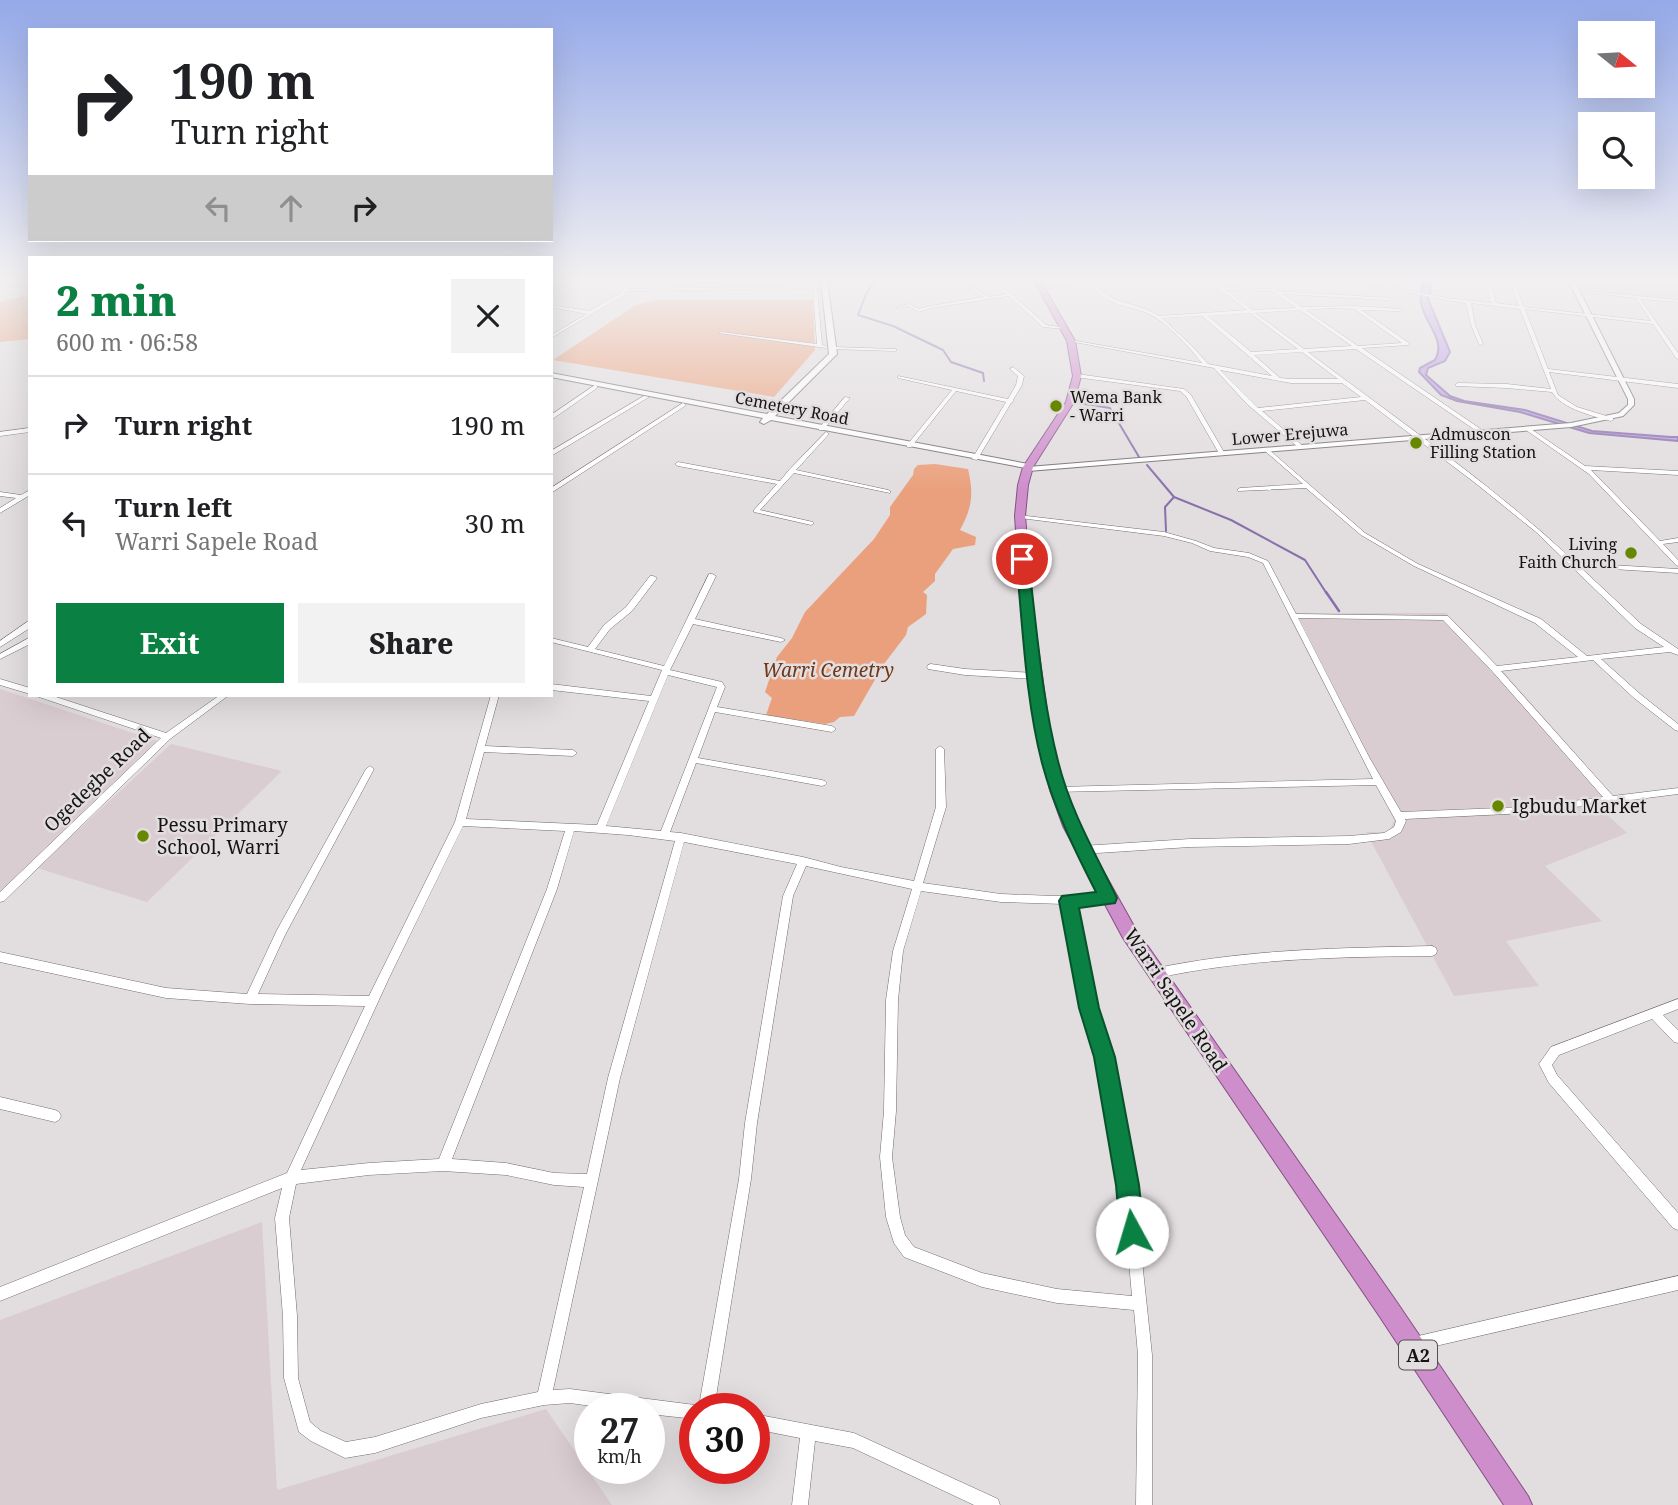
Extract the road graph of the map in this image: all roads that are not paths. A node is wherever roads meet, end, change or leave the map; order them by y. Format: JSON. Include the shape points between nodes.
{"nodes":[{"id":1,"x":830,"y":350,"type":"edge"},
{"id":2,"x":1071,"y":350,"type":"edge"},
{"id":3,"x":1138,"y":350,"type":"edge"},
{"id":4,"x":1194,"y":350,"type":"edge"},
{"id":5,"x":1246,"y":350,"type":"edge"},
{"id":6,"x":1313,"y":350,"type":"edge"},
{"id":7,"x":1361,"y":350,"type":"edge"},
{"id":8,"x":1538,"y":350,"type":"edge"},
{"id":9,"x":1607,"y":350,"type":"edge"},
{"id":10,"x":1303,"y":351,"type":"junction"},
{"id":11,"x":1250,"y":354,"type":"junction"},
{"id":12,"x":1206,"y":365,"type":"junction"},
{"id":13,"x":1215,"y":367,"type":"junction"},
{"id":14,"x":1013,"y":369,"type":"dead end"},
{"id":15,"x":1545,"y":370,"type":"junction"},
{"id":16,"x":1077,"y":376,"type":"junction"},
{"id":17,"x":553,"y":377,"type":"edge"},
{"id":18,"x":553,"y":377,"type":"edge"},
{"id":19,"x":900,"y":377,"type":"dead end"},
{"id":20,"x":1280,"y":379,"type":"junction"},
{"id":21,"x":1622,"y":379,"type":"junction"},
{"id":22,"x":1343,"y":381,"type":"junction"},
{"id":23,"x":1458,"y":385,"type":"dead end"},
{"id":24,"x":1678,"y":386,"type":"edge"},
{"id":25,"x":595,"y":387,"type":"junction"},
{"id":26,"x":955,"y":389,"type":"junction"},
{"id":27,"x":1553,"y":391,"type":"junction"},
{"id":28,"x":646,"y":397,"type":"junction"},
{"id":29,"x":847,"y":398,"type":"dead end"},
{"id":30,"x":1366,"y":398,"type":"junction"},
{"id":31,"x":1011,"y":401,"type":"junction"},
{"id":32,"x":683,"y":405,"type":"junction"},
{"id":33,"x":1257,"y":410,"type":"junction"},
{"id":34,"x":553,"y":417,"type":"edge"},
{"id":35,"x":762,"y":419,"type":"junction"},
{"id":36,"x":1611,"y":419,"type":"junction"},
{"id":37,"x":1528,"y":429,"type":"junction"},
{"id":38,"x":28,"y":430,"type":"edge"},
{"id":39,"x":823,"y":431,"type":"junction"},
{"id":40,"x":1483,"y":433,"type":"junction"},
{"id":41,"x":0,"y":434,"type":"edge"},
{"id":42,"x":1418,"y":437,"type":"junction"},
{"id":43,"x":909,"y":446,"type":"junction"},
{"id":44,"x":1301,"y":447,"type":"junction"},
{"id":45,"x":1267,"y":450,"type":"junction"},
{"id":46,"x":553,"y":453,"type":"edge"},
{"id":47,"x":1222,"y":454,"type":"junction"},
{"id":48,"x":975,"y":459,"type":"junction"},
{"id":49,"x":678,"y":464,"type":"dead end"},
{"id":50,"x":1586,"y":468,"type":"junction"},
{"id":51,"x":1028,"y":470,"type":"junction"},
{"id":52,"x":791,"y":471,"type":"junction"},
{"id":53,"x":1678,"y":473,"type":"edge"},
{"id":54,"x":781,"y":483,"type":"junction"},
{"id":55,"x":1306,"y":486,"type":"junction"},
{"id":56,"x":553,"y":490,"type":"edge"},
{"id":57,"x":1240,"y":491,"type":"dead end"},
{"id":58,"x":888,"y":492,"type":"dead end"},
{"id":59,"x":28,"y":493,"type":"edge"},
{"id":60,"x":0,"y":494,"type":"edge"},
{"id":61,"x":21,"y":497,"type":"junction"},
{"id":62,"x":0,"y":511,"type":"edge"},
{"id":63,"x":1020,"y":516,"type":"junction"},
{"id":64,"x":811,"y":523,"type":"dead end"},
{"id":65,"x":1678,"y":540,"type":"edge"},
{"id":66,"x":1658,"y":543,"type":"junction"},
{"id":67,"x":1678,"y":564,"type":"edge"},
{"id":68,"x":1575,"y":565,"type":"junction"},
{"id":69,"x":1678,"y":571,"type":"edge"},
{"id":70,"x":712,"y":576,"type":"dead end"},
{"id":71,"x":653,"y":578,"type":"dead end"},
{"id":72,"x":1295,"y":616,"type":"junction"},
{"id":73,"x":691,"y":621,"type":"junction"},
{"id":74,"x":28,"y":625,"type":"edge"},
{"id":75,"x":781,"y":640,"type":"dead end"},
{"id":76,"x":553,"y":641,"type":"edge"},
{"id":77,"x":28,"y":642,"type":"edge"},
{"id":78,"x":0,"y":645,"type":"edge"},
{"id":79,"x":590,"y":650,"type":"junction"},
{"id":80,"x":1674,"y":651,"type":"edge"},
{"id":81,"x":0,"y":657,"type":"edge"},
{"id":82,"x":1590,"y":659,"type":"junction"},
{"id":83,"x":931,"y":667,"type":"dead end"},
{"id":84,"x":1495,"y":669,"type":"junction"},
{"id":85,"x":667,"y":671,"type":"junction"},
{"id":86,"x":1035,"y":676,"type":"junction"},
{"id":87,"x":0,"y":682,"type":"edge"},
{"id":88,"x":553,"y":687,"type":"edge"},
{"id":89,"x":28,"y":690,"type":"edge"},
{"id":90,"x":52,"y":697,"type":"edge"},
{"id":91,"x":222,"y":697,"type":"edge"},
{"id":92,"x":494,"y":697,"type":"edge"},
{"id":93,"x":654,"y":699,"type":"junction"},
{"id":94,"x":712,"y":709,"type":"junction"},
{"id":95,"x":1678,"y":728,"type":"edge"},
{"id":96,"x":832,"y":729,"type":"dead end"},
{"id":97,"x":167,"y":737,"type":"junction"},
{"id":98,"x":481,"y":749,"type":"junction"},
{"id":99,"x":940,"y":749,"type":"dead end"},
{"id":100,"x":573,"y":753,"type":"dead end"},
{"id":101,"x":694,"y":760,"type":"junction"},
{"id":102,"x":370,"y":769,"type":"dead end"},
{"id":103,"x":1379,"y":782,"type":"junction"},
{"id":104,"x":822,"y":783,"type":"dead end"},
{"id":105,"x":1058,"y":790,"type":"junction"},
{"id":106,"x":1678,"y":791,"type":"edge"},
{"id":107,"x":1610,"y":799,"type":"junction"},
{"id":108,"x":1399,"y":816,"type":"junction"},
{"id":109,"x":460,"y":822,"type":"junction"},
{"id":110,"x":570,"y":829,"type":"junction"},
{"id":111,"x":600,"y":830,"type":"junction"},
{"id":112,"x":664,"y":836,"type":"junction"},
{"id":113,"x":681,"y":837,"type":"junction"},
{"id":114,"x":1082,"y":850,"type":"junction"},
{"id":115,"x":803,"y":861,"type":"junction"},
{"id":116,"x":917,"y":885,"type":"junction"},
{"id":117,"x":0,"y":898,"type":"edge"},
{"id":118,"x":1108,"y":898,"type":"junction"},
{"id":119,"x":1069,"y":901,"type":"junction"},
{"id":120,"x":1432,"y":951,"type":"dead end"},
{"id":121,"x":0,"y":957,"type":"edge"},
{"id":122,"x":1157,"y":973,"type":"junction"},
{"id":123,"x":250,"y":999,"type":"junction"},
{"id":124,"x":372,"y":1001,"type":"junction"},
{"id":125,"x":1678,"y":1004,"type":"edge"},
{"id":126,"x":1655,"y":1014,"type":"junction"},
{"id":127,"x":1678,"y":1038,"type":"edge"},
{"id":128,"x":0,"y":1103,"type":"edge"},
{"id":129,"x":55,"y":1116,"type":"dead end"},
{"id":130,"x":443,"y":1165,"type":"junction"},
{"id":131,"x":291,"y":1178,"type":"junction"},
{"id":132,"x":591,"y":1181,"type":"junction"},
{"id":133,"x":1678,"y":1223,"type":"edge"},
{"id":134,"x":1678,"y":1283,"type":"edge"},
{"id":135,"x":0,"y":1294,"type":"edge"},
{"id":136,"x":1140,"y":1304,"type":"junction"},
{"id":137,"x":1411,"y":1344,"type":"junction"},
{"id":138,"x":709,"y":1393,"type":"edge"},
{"id":139,"x":544,"y":1398,"type":"junction"},
{"id":140,"x":679,"y":1410,"type":"edge"},
{"id":141,"x":770,"y":1424,"type":"edge"},
{"id":142,"x":808,"y":1432,"type":"junction"},
{"id":143,"x":800,"y":1505,"type":"edge"},
{"id":144,"x":992,"y":1505,"type":"edge"},
{"id":145,"x":1144,"y":1505,"type":"edge"},
{"id":146,"x":1519,"y":1505,"type":"edge"}],
"edges":[{"from":1,"to":35,"type":"main road","via":[[833,354],[827,361]]},
{"from":2,"to":16,"type":"highway","name":"Warri Sapele Road","number":"A2"},
{"from":3,"to":12,"type":"street"},
{"from":4,"to":12,"type":"street"},
{"from":5,"to":11,"type":"street"},
{"from":6,"to":10,"type":"street"},
{"from":7,"to":40,"type":"street"},
{"from":8,"to":15,"type":"street"},
{"from":9,"to":21,"type":"street"},
{"from":10,"to":11,"type":"street"},
{"from":10,"to":22,"type":"street"},
{"from":11,"to":20,"type":"street"},
{"from":12,"to":13,"type":"street"},
{"from":13,"to":20,"type":"street"},
{"from":13,"to":33,"type":"street"},
{"from":14,"to":31,"type":"street","via":[[1021,380]]},
{"from":15,"to":21,"type":"street"},
{"from":15,"to":27,"type":"street"},
{"from":16,"to":47,"type":"street","via":[[1182,390]]},
{"from":16,"to":51,"type":"highway","name":"Warri Sapele Road","number":"A2","via":[[1070,402]]},
{"from":17,"to":35,"type":"main road","name":"Cemetery Road"},
{"from":18,"to":25,"type":"main road","name":"Cemetery Road"},
{"from":19,"to":26,"type":"street"},
{"from":20,"to":22,"type":"street"},
{"from":21,"to":24,"type":"street"},
{"from":21,"to":36,"type":"street","via":[[1631,405]]},
{"from":22,"to":30,"type":"street"},
{"from":23,"to":27,"type":"street"},
{"from":25,"to":28,"type":"main road","name":"Cemetery Road"},
{"from":25,"to":34,"type":"street"},
{"from":26,"to":31,"type":"street"},
{"from":26,"to":43,"type":"street"},
{"from":27,"to":36,"type":"street","via":[[1568,404]]},
{"from":28,"to":32,"type":"main road","name":"Cemetery Road"},
{"from":28,"to":46,"type":"street"},
{"from":29,"to":39,"type":"street"},
{"from":30,"to":33,"type":"street"},
{"from":30,"to":42,"type":"street"},
{"from":31,"to":48,"type":"street"},
{"from":32,"to":35,"type":"main road","name":"Cemetery Road"},
{"from":32,"to":56,"type":"street"},
{"from":33,"to":44,"type":"street"},
{"from":35,"to":39,"type":"main road","name":"Cemetery Road"},
{"from":36,"to":37,"type":"street","name":"Lower Erejuwa"},
{"from":37,"to":40,"type":"street","name":"Lower Erejuwa"},
{"from":37,"to":50,"type":"street"},
{"from":38,"to":41,"type":"street"},
{"from":39,"to":43,"type":"main road","name":"Cemetery Road"},
{"from":39,"to":51,"type":"main road","name":"Cemetery Road"},
{"from":39,"to":52,"type":"street"},
{"from":40,"to":42,"type":"street","name":"Lower Erejuwa"},
{"from":42,"to":44,"type":"street","name":"Lower Erejuwa"},
{"from":42,"to":68,"type":"street"},
{"from":43,"to":48,"type":"main road","name":"Cemetery Road"},
{"from":44,"to":45,"type":"street","name":"Lower Erejuwa"},
{"from":45,"to":47,"type":"street","name":"Lower Erejuwa"},
{"from":45,"to":55,"type":"street"},
{"from":47,"to":51,"type":"street","name":"Lower Erejuwa"},
{"from":48,"to":51,"type":"main road","name":"Cemetery Road"},
{"from":49,"to":54,"type":"street"},
{"from":50,"to":53,"type":"street"},
{"from":50,"to":66,"type":"street"},
{"from":51,"to":63,"type":"highway","name":"Warri Sapele Road","number":"A2"},
{"from":52,"to":54,"type":"street"},
{"from":52,"to":58,"type":"street"},
{"from":54,"to":64,"type":"street","via":[[756,510]]},
{"from":55,"to":57,"type":"street"},
{"from":55,"to":82,"type":"street","via":[[1383,547],[1538,621]]},
{"from":59,"to":61,"type":"street"},
{"from":60,"to":61,"type":"street"},
{"from":61,"to":62,"type":"street"},
{"from":63,"to":72,"type":"street","via":[[1164,534],[1212,550],[1259,558],[1270,568]]},
{"from":63,"to":86,"type":"highway","name":"Warri Sapele Road","number":"A2"},
{"from":65,"to":66,"type":"street"},
{"from":66,"to":67,"type":"street"},
{"from":68,"to":69,"type":"street"},
{"from":68,"to":80,"type":"street","via":[[1638,626]]},
{"from":70,"to":73,"type":"street"},
{"from":71,"to":79,"type":"street"},
{"from":72,"to":84,"type":"street","via":[[1443,617]]},
{"from":72,"to":103,"type":"street"},
{"from":73,"to":75,"type":"street"},
{"from":73,"to":85,"type":"street"},
{"from":74,"to":78,"type":"street"},
{"from":76,"to":79,"type":"street"},
{"from":77,"to":81,"type":"street"},
{"from":79,"to":85,"type":"street"},
{"from":80,"to":82,"type":"street"},
{"from":82,"to":84,"type":"street"},
{"from":82,"to":95,"type":"street"},
{"from":83,"to":86,"type":"street"},
{"from":84,"to":107,"type":"street"},
{"from":85,"to":93,"type":"street"},
{"from":85,"to":94,"type":"street","via":[[719,684]]},
{"from":86,"to":105,"type":"highway","name":"Warri Sapele Road","number":"A2"},
{"from":87,"to":89,"type":"street"},
{"from":88,"to":93,"type":"street"},
{"from":90,"to":97,"type":"street"},
{"from":91,"to":97,"type":"street","name":"Ogedegbe Road"},
{"from":92,"to":98,"type":"street"},
{"from":93,"to":111,"type":"street"},
{"from":94,"to":96,"type":"street"},
{"from":94,"to":101,"type":"street"},
{"from":97,"to":117,"type":"street","name":"Ogedegbe Road"},
{"from":98,"to":100,"type":"street"},
{"from":98,"to":109,"type":"street"},
{"from":99,"to":116,"type":"street","via":[[942,795]]},
{"from":101,"to":104,"type":"street"},
{"from":101,"to":112,"type":"street"},
{"from":102,"to":123,"type":"street"},
{"from":103,"to":105,"type":"street"},
{"from":103,"to":108,"type":"street"},
{"from":105,"to":114,"type":"highway","name":"Warri Sapele Road","number":"A2"},
{"from":106,"to":107,"type":"street"},
{"from":107,"to":108,"type":"street","via":[[1528,810]]},
{"from":108,"to":114,"type":"street","via":[[1398,829],[1386,836],[1349,840]]},
{"from":109,"to":110,"type":"street"},
{"from":109,"to":124,"type":"street"},
{"from":110,"to":111,"type":"street"},
{"from":110,"to":130,"type":"street","via":[[547,901]]},
{"from":111,"to":112,"type":"street"},
{"from":112,"to":113,"type":"street"},
{"from":113,"to":115,"type":"street"},
{"from":113,"to":132,"type":"street"},
{"from":114,"to":118,"type":"highway","name":"Warri Sapele Road","number":"A2"},
{"from":115,"to":116,"type":"street"},
{"from":115,"to":138,"type":"street","via":[[788,896]]},
{"from":116,"to":119,"type":"street","via":[[992,898]]},
{"from":116,"to":136,"type":"street","via":[[898,951],[892,1000],[886,1157],[900,1238],[909,1252],[982,1280],[1057,1296]]},
{"from":118,"to":119,"type":"street"},
{"from":118,"to":122,"type":"highway","name":"Warri Sapele Road","number":"A2"},
{"from":119,"to":136,"type":"street","via":[[1089,1008],[1105,1057],[1128,1185]]},
{"from":120,"to":122,"type":"street","via":[[1216,961]]},
{"from":121,"to":123,"type":"street","via":[[166,993]]},
{"from":122,"to":137,"type":"highway","name":"Warri Sapele Road","number":"A2"},
{"from":123,"to":124,"type":"street"},
{"from":124,"to":131,"type":"street"},
{"from":125,"to":126,"type":"street"},
{"from":126,"to":127,"type":"street"},
{"from":126,"to":133,"type":"street","via":[[1555,1051],[1545,1064]]},
{"from":128,"to":129,"type":"street"},
{"from":130,"to":131,"type":"street"},
{"from":130,"to":132,"type":"street"},
{"from":131,"to":135,"type":"street"},
{"from":131,"to":139,"type":"street","via":[[282,1218],[292,1378],[304,1427],[345,1450]]},
{"from":132,"to":139,"type":"street"},
{"from":134,"to":137,"type":"street"},
{"from":136,"to":145,"type":"street","via":[[1145,1355]]},
{"from":137,"to":146,"type":"highway","name":"Warri Sapele Road","number":"A2"},
{"from":139,"to":140,"type":"street","via":[[570,1395]]},
{"from":141,"to":142,"type":"street"},
{"from":142,"to":143,"type":"street"},
{"from":142,"to":144,"type":"street","via":[[854,1441]]}]}
